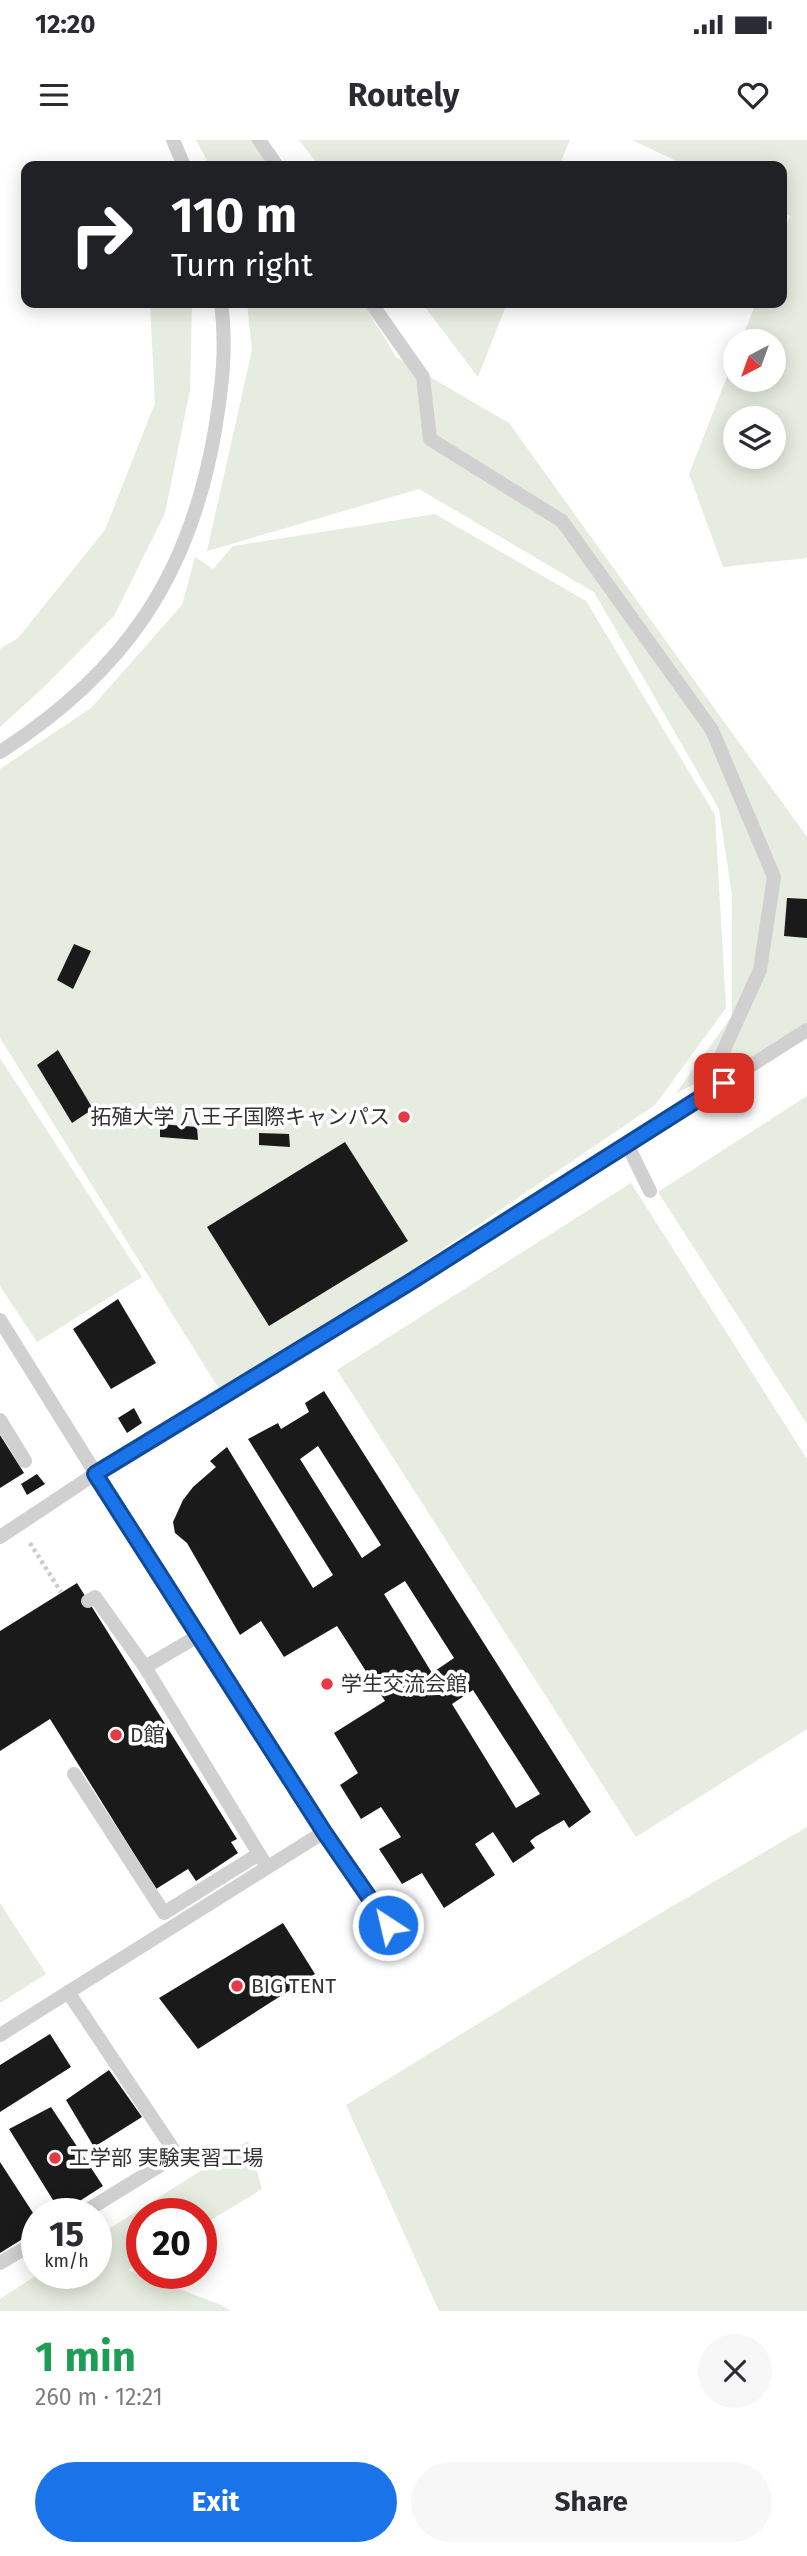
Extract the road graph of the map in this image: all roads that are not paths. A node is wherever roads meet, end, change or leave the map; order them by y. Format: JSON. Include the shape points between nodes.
{"nodes":[{"id":1,"x":173,"y":140,"type":"edge"},
{"id":2,"x":259,"y":140,"type":"edge"},
{"id":3,"x":182,"y":161,"type":"edge"},
{"id":4,"x":274,"y":161,"type":"edge"},
{"id":5,"x":222,"y":308,"type":"edge"},
{"id":6,"x":375,"y":308,"type":"edge"},
{"id":7,"x":0,"y":752,"type":"edge"},
{"id":8,"x":807,"y":1030,"type":"edge"},
{"id":9,"x":704,"y":1096,"type":"junction"},
{"id":10,"x":627,"y":1144,"type":"junction"},
{"id":11,"x":650,"y":1191,"type":"dead end"},
{"id":12,"x":0,"y":1320,"type":"edge"},
{"id":13,"x":0,"y":1420,"type":"edge"},
{"id":14,"x":26,"y":1461,"type":"dead end"},
{"id":15,"x":95,"y":1474,"type":"junction"},
{"id":16,"x":0,"y":1536,"type":"edge"},
{"id":17,"x":88,"y":1601,"type":"dead end"},
{"id":18,"x":198,"y":1636,"type":"junction"},
{"id":19,"x":145,"y":1667,"type":"junction"},
{"id":20,"x":74,"y":1774,"type":"dead end"},
{"id":21,"x":324,"y":1832,"type":"junction"},
{"id":22,"x":263,"y":1861,"type":"junction"},
{"id":23,"x":400,"y":1942,"type":"dead end"},
{"id":24,"x":68,"y":1993,"type":"junction"},
{"id":25,"x":0,"y":2035,"type":"edge"},
{"id":26,"x":106,"y":2198,"type":"edge"},
{"id":27,"x":21,"y":2251,"type":"edge"},
{"id":28,"x":0,"y":2263,"type":"edge"}],
"edges":[{"from":1,"to":3,"type":"lane"},
{"from":2,"to":4,"type":"lane"},
{"from":5,"to":7,"type":"lane","via":[[223,380],[214,436],[203,489],[166,583],[132,637],[87,686]]},
{"from":6,"to":9,"type":"lane","via":[[423,377],[430,439],[562,521],[712,730],[769,865],[774,877],[760,970]]},
{"from":8,"to":9,"type":"lane"},
{"from":9,"to":10,"type":"lane"},
{"from":10,"to":11,"type":"lane"},
{"from":10,"to":15,"type":"lane"},
{"from":12,"to":15,"type":"lane"},
{"from":13,"to":14,"type":"lane"},
{"from":15,"to":16,"type":"lane"},
{"from":15,"to":18,"type":"lane"},
{"from":17,"to":19,"type":"lane","via":[[95,1597]]},
{"from":18,"to":19,"type":"lane"},
{"from":18,"to":21,"type":"lane"},
{"from":19,"to":22,"type":"lane"},
{"from":20,"to":22,"type":"lane","via":[[163,1913]]},
{"from":21,"to":22,"type":"lane"},
{"from":21,"to":23,"type":"lane"},
{"from":22,"to":24,"type":"lane"},
{"from":24,"to":25,"type":"lane"},
{"from":24,"to":26,"type":"lane","via":[[177,2155]]},
{"from":27,"to":28,"type":"lane"}]}
